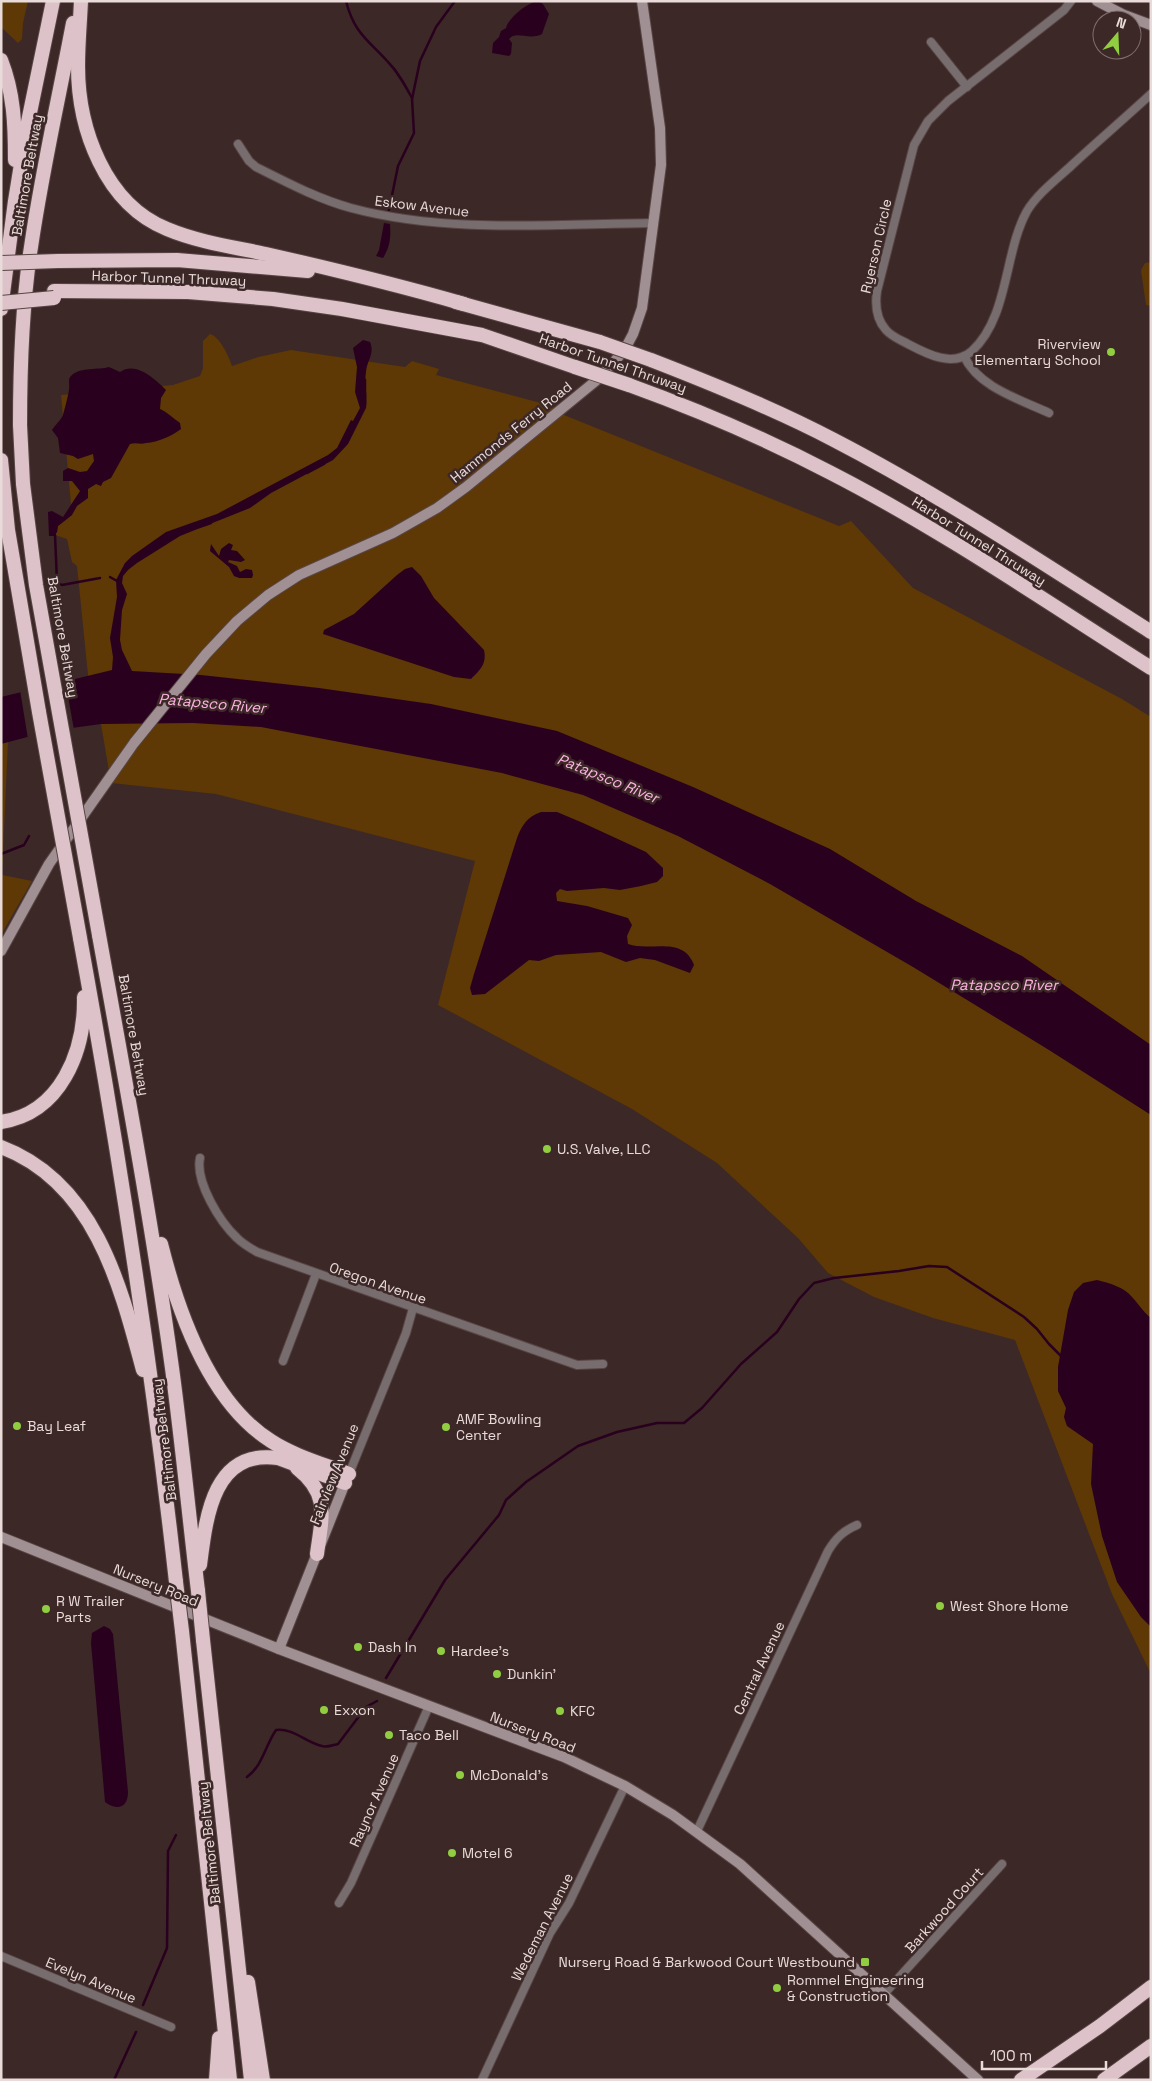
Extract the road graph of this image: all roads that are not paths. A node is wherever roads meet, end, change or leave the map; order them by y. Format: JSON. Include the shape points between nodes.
{"nodes":[{"id":1,"x":52,"y":1,"type":"edge"},
{"id":2,"x":80,"y":1,"type":"edge"},
{"id":3,"x":642,"y":1,"type":"edge"},
{"id":4,"x":1072,"y":1,"type":"edge"},
{"id":5,"x":1096,"y":1,"type":"edge"},
{"id":6,"x":1151,"y":25,"type":"edge"},
{"id":7,"x":932,"y":42,"type":"dead end"},
{"id":8,"x":1,"y":60,"type":"edge"},
{"id":9,"x":967,"y":87,"type":"junction"},
{"id":10,"x":1151,"y":94,"type":"edge"},
{"id":11,"x":238,"y":144,"type":"dead end"},
{"id":12,"x":15,"y":201,"type":"junction"},
{"id":13,"x":654,"y":224,"type":"junction"},
{"id":14,"x":1,"y":263,"type":"edge"},
{"id":15,"x":1,"y":293,"type":"edge"},
{"id":16,"x":54,"y":294,"type":"junction"},
{"id":17,"x":1,"y":303,"type":"edge"},
{"id":18,"x":464,"y":304,"type":"junction"},
{"id":19,"x":1,"y":309,"type":"edge"},
{"id":20,"x":964,"y":356,"type":"junction"},
{"id":21,"x":1048,"y":413,"type":"dead end"},
{"id":22,"x":1,"y":460,"type":"edge"},
{"id":23,"x":1151,"y":632,"type":"edge"},
{"id":24,"x":1151,"y":668,"type":"edge"},
{"id":25,"x":1,"y":951,"type":"edge"},
{"id":26,"x":83,"y":958,"type":"junction"},
{"id":27,"x":1,"y":1122,"type":"edge"},
{"id":28,"x":1,"y":1146,"type":"edge"},
{"id":29,"x":138,"y":1146,"type":"junction"},
{"id":30,"x":200,"y":1158,"type":"dead end"},
{"id":31,"x":316,"y":1274,"type":"junction"},
{"id":32,"x":413,"y":1308,"type":"junction"},
{"id":33,"x":283,"y":1361,"type":"dead end"},
{"id":34,"x":602,"y":1364,"type":"dead end"},
{"id":35,"x":159,"y":1430,"type":"junction"},
{"id":36,"x":289,"y":1461,"type":"junction"},
{"id":37,"x":347,"y":1479,"type":"junction"},
{"id":38,"x":857,"y":1525,"type":"dead end"},
{"id":39,"x":1,"y":1537,"type":"edge"},
{"id":40,"x":317,"y":1554,"type":"junction"},
{"id":41,"x":198,"y":1590,"type":"junction"},
{"id":42,"x":279,"y":1649,"type":"junction"},
{"id":43,"x":429,"y":1706,"type":"junction"},
{"id":44,"x":625,"y":1786,"type":"junction"},
{"id":45,"x":696,"y":1831,"type":"junction"},
{"id":46,"x":1002,"y":1864,"type":"dead end"},
{"id":47,"x":230,"y":1886,"type":"junction"},
{"id":48,"x":339,"y":1903,"type":"dead end"},
{"id":49,"x":1,"y":1956,"type":"edge"},
{"id":50,"x":1151,"y":1987,"type":"edge"},
{"id":51,"x":884,"y":1994,"type":"junction"},
{"id":52,"x":221,"y":1998,"type":"junction"},
{"id":53,"x":171,"y":2027,"type":"dead end"},
{"id":54,"x":1151,"y":2046,"type":"edge"},
{"id":55,"x":216,"y":2080,"type":"edge"},
{"id":56,"x":230,"y":2080,"type":"edge"},
{"id":57,"x":250,"y":2080,"type":"edge"},
{"id":58,"x":263,"y":2080,"type":"edge"},
{"id":59,"x":482,"y":2080,"type":"edge"},
{"id":60,"x":978,"y":2080,"type":"edge"},
{"id":61,"x":1021,"y":2080,"type":"edge"},
{"id":62,"x":1104,"y":2080,"type":"edge"}],
"edges":[{"from":1,"to":12,"type":"highway","name":"Baltimore Beltway"},
{"from":2,"to":18,"type":"highway","via":[[78,66],[83,113],[111,183],[135,211],[184,236],[383,280]]},
{"from":2,"to":29,"type":"highway","name":"Baltimore Beltway","bridge":true,"via":[[30,249],[22,332],[20,425],[23,484],[36,585]]},
{"from":3,"to":13,"type":"main road","name":"Hammonds Ferry Road","via":[[661,142]]},
{"from":4,"to":9,"type":"street","name":"Ryerson Circle"},
{"from":5,"to":6,"type":"main road"},
{"from":7,"to":9,"type":"street"},
{"from":8,"to":12,"type":"highway","via":[[13,104]]},
{"from":9,"to":20,"type":"street","name":"Ryerson Circle","via":[[935,113],[914,145],[875,301],[880,321],[894,336],[935,357]]},
{"from":10,"to":20,"type":"street","via":[[1045,190],[1029,209],[1021,225],[994,314],[983,337]]},
{"from":11,"to":13,"type":"street","name":"Eskow Avenue","via":[[256,167],[324,198],[380,215],[462,225]]},
{"from":12,"to":19,"type":"highway","name":"Baltimore Beltway"},
{"from":13,"to":25,"type":"main road","name":"Hammonds Ferry Road","via":[[640,317],[625,349],[603,375],[437,508],[288,582],[237,621],[134,743],[49,864]]},
{"from":14,"to":18,"type":"highway","name":"Harbor Tunnel Thruway","bridge":true,"via":[[177,260],[305,271]]},
{"from":15,"to":16,"type":"highway","name":"Harbor Tunnel Thruway"},
{"from":16,"to":17,"type":"highway","bridge":true},
{"from":16,"to":24,"type":"highway","name":"Harbor Tunnel Thruway","bridge":true,"via":[[188,292],[274,299],[482,335],[630,385],[727,423],[832,473],[937,533]]},
{"from":18,"to":23,"type":"highway","name":"Harbor Tunnel Thruway","bridge":true,"via":[[600,342],[762,405],[886,468]]},
{"from":20,"to":21,"type":"street","via":[[970,368],[984,381]]},
{"from":22,"to":26,"type":"highway","name":"Baltimore Beltway","bridge":true,"via":[[17,588]]},
{"from":26,"to":27,"type":"highway","via":[[82,1027],[74,1061],[55,1093],[41,1106],[24,1116]]},
{"from":26,"to":35,"type":"highway","name":"Baltimore Beltway","via":[[138,1282]]},
{"from":28,"to":35,"type":"highway","via":[[33,1162],[57,1181],[89,1223],[125,1301]]},
{"from":29,"to":37,"type":"highway","via":[[174,1292],[217,1386],[242,1418],[272,1442]]},
{"from":29,"to":41,"type":"highway","name":"Baltimore Beltway","via":[[172,1368]]},
{"from":30,"to":31,"type":"street","name":"Oregon Avenue","via":[[198,1168],[202,1184],[237,1238],[257,1252]]},
{"from":31,"to":32,"type":"street","name":"Oregon Avenue"},
{"from":31,"to":33,"type":"street"},
{"from":32,"to":34,"type":"street","name":"Oregon Avenue","via":[[577,1365]]},
{"from":32,"to":37,"type":"street","name":"Fairview Avenue"},
{"from":35,"to":52,"type":"highway","name":"Baltimore Beltway","bridge":true},
{"from":36,"to":37,"type":"highway"},
{"from":36,"to":40,"type":"highway","via":[[319,1493],[322,1505]]},
{"from":36,"to":41,"type":"highway","via":[[267,1457],[243,1462],[222,1481],[208,1511]]},
{"from":37,"to":40,"type":"main road","name":"Fairview Avenue"},
{"from":38,"to":45,"type":"street","name":"Central Avenue","via":[[845,1530],[828,1551]]},
{"from":39,"to":42,"type":"main road","name":"Nursery Road"},
{"from":40,"to":42,"type":"main road","name":"Fairview Avenue"},
{"from":41,"to":47,"type":"highway","name":"Baltimore Beltway","bridge":true},
{"from":42,"to":43,"type":"main road","name":"Nursery Road"},
{"from":43,"to":44,"type":"main road","name":"Nursery Road","via":[[564,1757]]},
{"from":43,"to":48,"type":"street","name":"Raynor Avenue","via":[[351,1883]]},
{"from":44,"to":45,"type":"main road","name":"Nursery Road"},
{"from":44,"to":59,"type":"street","name":"Wedeman Avenue","via":[[569,1903],[550,1933]]},
{"from":45,"to":51,"type":"main road","name":"Nursery Road","via":[[766,1886]]},
{"from":46,"to":51,"type":"street","name":"Barkwood Court"},
{"from":47,"to":57,"type":"highway","name":"Baltimore Beltway"},
{"from":47,"to":58,"type":"highway"},
{"from":49,"to":53,"type":"street","name":"Evelyn Avenue"},
{"from":50,"to":61,"type":"highway"},
{"from":51,"to":60,"type":"main road","name":"Nursery Road"},
{"from":52,"to":55,"type":"highway"},
{"from":52,"to":56,"type":"highway","name":"Baltimore Beltway"},
{"from":54,"to":62,"type":"highway"}]}
